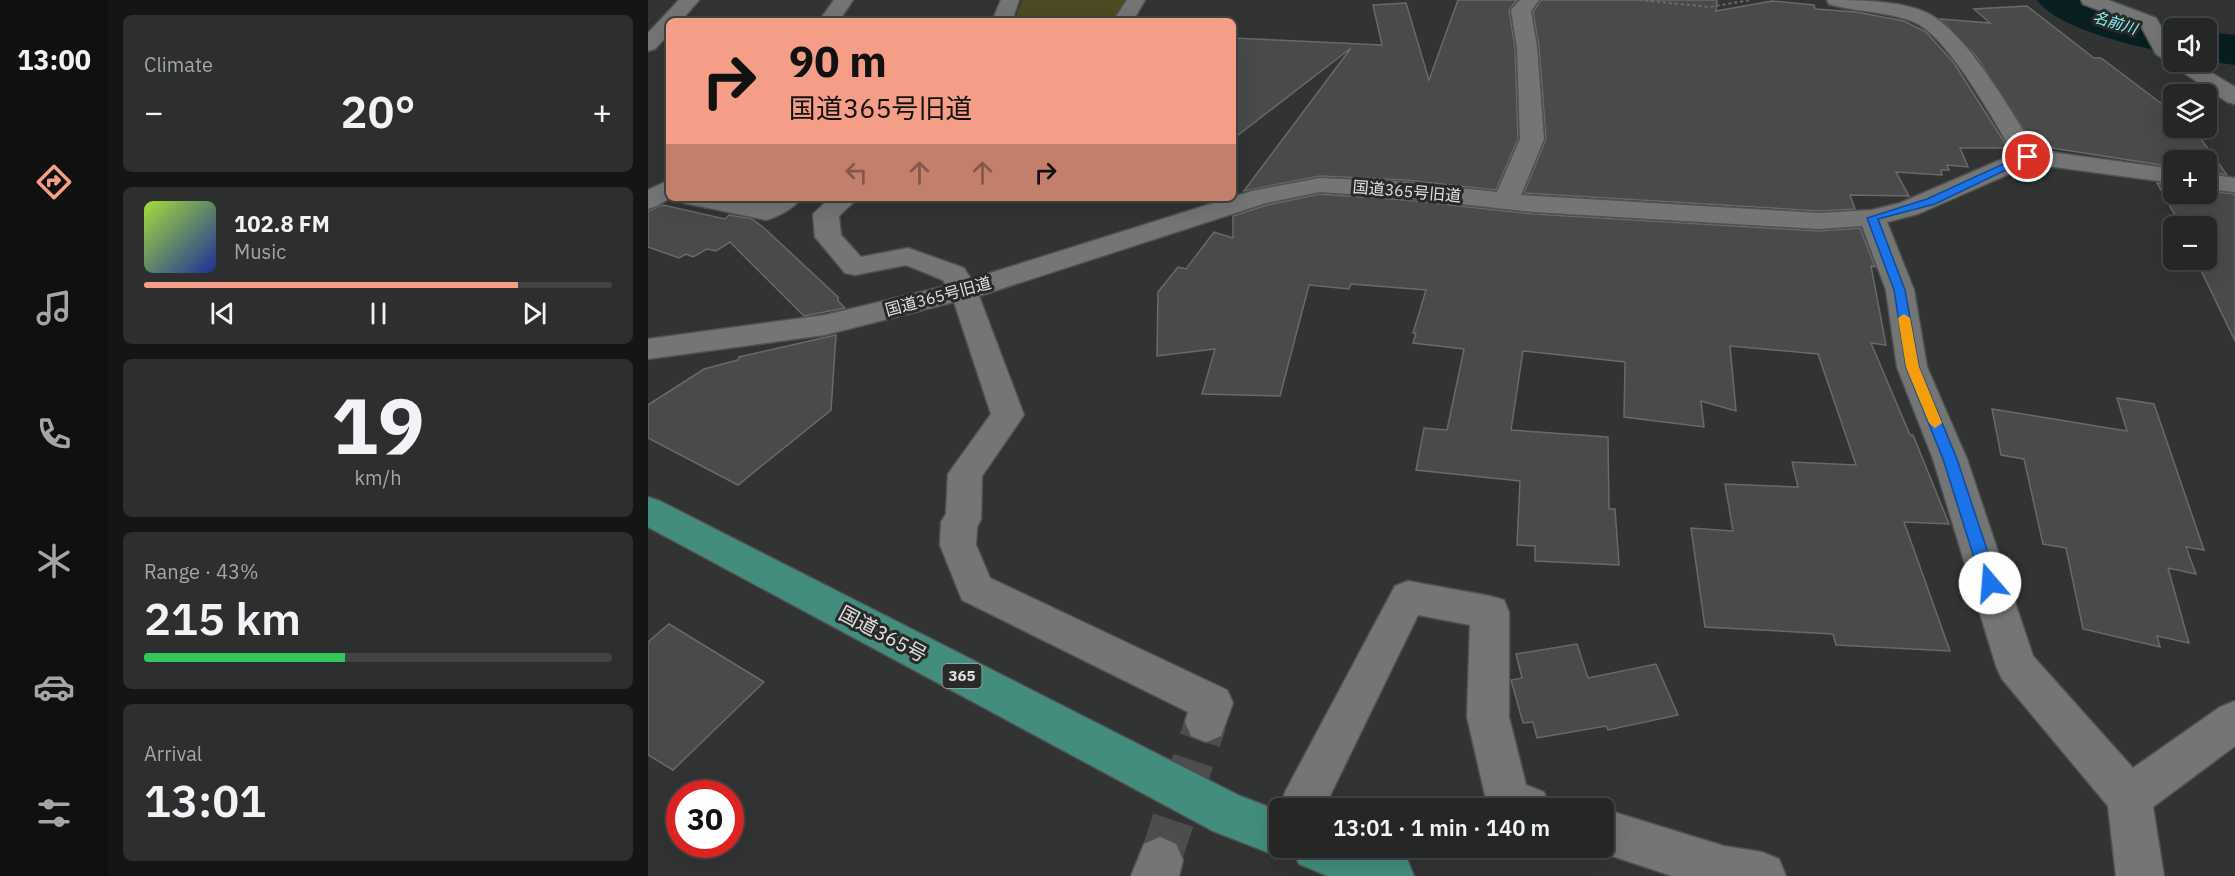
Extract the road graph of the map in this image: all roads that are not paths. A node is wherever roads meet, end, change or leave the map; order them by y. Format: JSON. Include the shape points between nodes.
{"nodes":[{"id":1,"x":690,"y":0,"type":"edge"},
{"id":2,"x":844,"y":0,"type":"edge"},
{"id":3,"x":1010,"y":0,"type":"edge"},
{"id":4,"x":1136,"y":0,"type":"edge"},
{"id":5,"x":1530,"y":0,"type":"edge"},
{"id":6,"x":1836,"y":0,"type":"edge"},
{"id":7,"x":2090,"y":0,"type":"edge"},
{"id":8,"x":674,"y":18,"type":"edge"},
{"id":9,"x":832,"y":18,"type":"edge"},
{"id":10,"x":1003,"y":18,"type":"edge"},
{"id":11,"x":1125,"y":18,"type":"edge"},
{"id":12,"x":666,"y":26,"type":"edge"},
{"id":13,"x":2163,"y":43,"type":"edge"},
{"id":14,"x":648,"y":45,"type":"edge"},
{"id":15,"x":2196,"y":72,"type":"edge"},
{"id":16,"x":2235,"y":98,"type":"edge"},
{"id":17,"x":2028,"y":157,"type":"junction"},
{"id":18,"x":2163,"y":175,"type":"edge"},
{"id":19,"x":2217,"y":183,"type":"edge"},
{"id":20,"x":2235,"y":185,"type":"edge"},
{"id":21,"x":709,"y":201,"type":"edge"},
{"id":22,"x":783,"y":201,"type":"edge"},
{"id":23,"x":842,"y":201,"type":"edge"},
{"id":24,"x":1506,"y":201,"type":"junction"},
{"id":25,"x":1872,"y":218,"type":"junction"},
{"id":26,"x":964,"y":291,"type":"junction"},
{"id":27,"x":648,"y":349,"type":"edge"},
{"id":28,"x":648,"y":511,"type":"edge"},
{"id":29,"x":1206,"y":722,"type":"tunnel mouth"},
{"id":30,"x":2235,"y":722,"type":"edge"},
{"id":31,"x":2129,"y":797,"type":"junction"},
{"id":32,"x":1306,"y":798,"type":"edge"},
{"id":33,"x":1507,"y":798,"type":"edge"},
{"id":34,"x":1269,"y":830,"type":"edge"},
{"id":35,"x":1614,"y":835,"type":"edge"},
{"id":36,"x":1342,"y":858,"type":"edge"},
{"id":37,"x":1390,"y":876,"type":"edge"},
{"id":38,"x":1762,"y":876,"type":"edge"},
{"id":39,"x":2140,"y":876,"type":"edge"}],
"edges":[{"from":1,"to":8,"type":"street"},
{"from":2,"to":9,"type":"street"},
{"from":3,"to":10,"type":"street"},
{"from":4,"to":11,"type":"street"},
{"from":5,"to":24,"type":"street","via":[[1521,10],[1532,139]]},
{"from":6,"to":17,"type":"street","via":[[1921,18],[1936,27],[1985,89]]},
{"from":7,"to":13,"type":"street","via":[[2149,22]]},
{"from":12,"to":14,"type":"street"},
{"from":15,"to":16,"type":"street"},
{"from":17,"to":18,"type":"street"},
{"from":17,"to":25,"type":"street","name":"国道365号旧道","via":[[1931,201]]},
{"from":19,"to":20,"type":"street"},
{"from":21,"to":22,"type":"street","via":[[766,212]]},
{"from":23,"to":26,"type":"street","via":[[826,214],[828,237],[855,267],[908,256],[954,273]]},
{"from":24,"to":25,"type":"street","name":"国道365号旧道","via":[[1768,220]]},
{"from":24,"to":26,"type":"street","name":"国道365号旧道","via":[[1320,185],[1261,196]]},
{"from":25,"to":31,"type":"street","via":[[1900,290],[1912,367],[1950,459],[2016,666]]},
{"from":26,"to":27,"type":"street","name":"国道365号旧道","via":[[825,325]]},
{"from":26,"to":29,"type":"street","via":[[1008,415],[965,474],[958,545],[975,589],[1212,703]]},
{"from":28,"to":34,"type":"highway","name":"国道365号","number":"365","via":[[1229,815]]},
{"from":30,"to":31,"type":"street"},
{"from":31,"to":39,"type":"street"},
{"from":32,"to":33,"type":"street","via":[[1408,597],[1490,612],[1488,717]]},
{"from":35,"to":38,"type":"street","via":[[1724,869]]},
{"from":36,"to":37,"type":"highway"}]}
